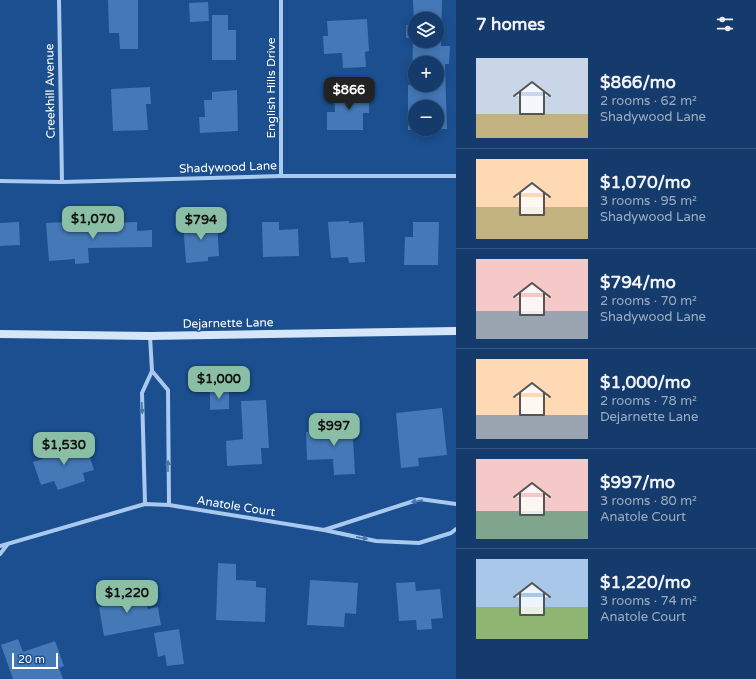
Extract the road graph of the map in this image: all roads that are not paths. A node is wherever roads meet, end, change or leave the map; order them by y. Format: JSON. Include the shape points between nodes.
{"nodes":[{"id":1,"x":59,"y":0,"type":"edge"},
{"id":2,"x":281,"y":0,"type":"edge"},
{"id":3,"x":281,"y":176,"type":"junction"},
{"id":4,"x":456,"y":176,"type":"edge"},
{"id":5,"x":0,"y":181,"type":"edge"},
{"id":6,"x":62,"y":182,"type":"junction"},
{"id":7,"x":456,"y":331,"type":"edge"},
{"id":8,"x":0,"y":334,"type":"edge"},
{"id":9,"x":150,"y":336,"type":"junction"},
{"id":10,"x":152,"y":371,"type":"junction"},
{"id":11,"x":145,"y":504,"type":"junction"},
{"id":12,"x":456,"y":504,"type":"edge"},
{"id":13,"x":169,"y":505,"type":"junction"},
{"id":14,"x":456,"y":529,"type":"edge"},
{"id":15,"x":324,"y":530,"type":"junction"},
{"id":16,"x":7,"y":545,"type":"junction"},
{"id":17,"x":0,"y":546,"type":"edge"},
{"id":18,"x":0,"y":554,"type":"edge"}],
"edges":[{"from":1,"to":6,"type":"street","name":"Creekhill Avenue"},
{"from":2,"to":3,"type":"street","name":"English Hills Drive"},
{"from":3,"to":4,"type":"street","name":"Shadywood Lane"},
{"from":3,"to":6,"type":"street","name":"Shadywood Lane"},
{"from":5,"to":6,"type":"street","name":"Shadywood Lane"},
{"from":7,"to":9,"type":"main road","name":"Dejarnette Lane"},
{"from":8,"to":9,"type":"main road","name":"Dejarnette Lane"},
{"from":9,"to":10,"type":"street"},
{"from":10,"to":11,"type":"street","one_way":true,"via":[[142,393]]},
{"from":13,"to":10,"type":"street","one_way":true,"via":[[168,390]]},
{"from":11,"to":13,"type":"street","name":"Anatole Court"},
{"from":11,"to":16,"type":"street","name":"Anatole Court"},
{"from":12,"to":15,"type":"street","name":"Anatole Court","one_way":true,"via":[[420,499]]},
{"from":13,"to":15,"type":"street","name":"Anatole Court"},
{"from":15,"to":14,"type":"street","name":"Anatole Court","one_way":true,"via":[[376,541],[419,543]]},
{"from":16,"to":17,"type":"street","name":"Anatole Court"},
{"from":16,"to":18,"type":"street"}]}
